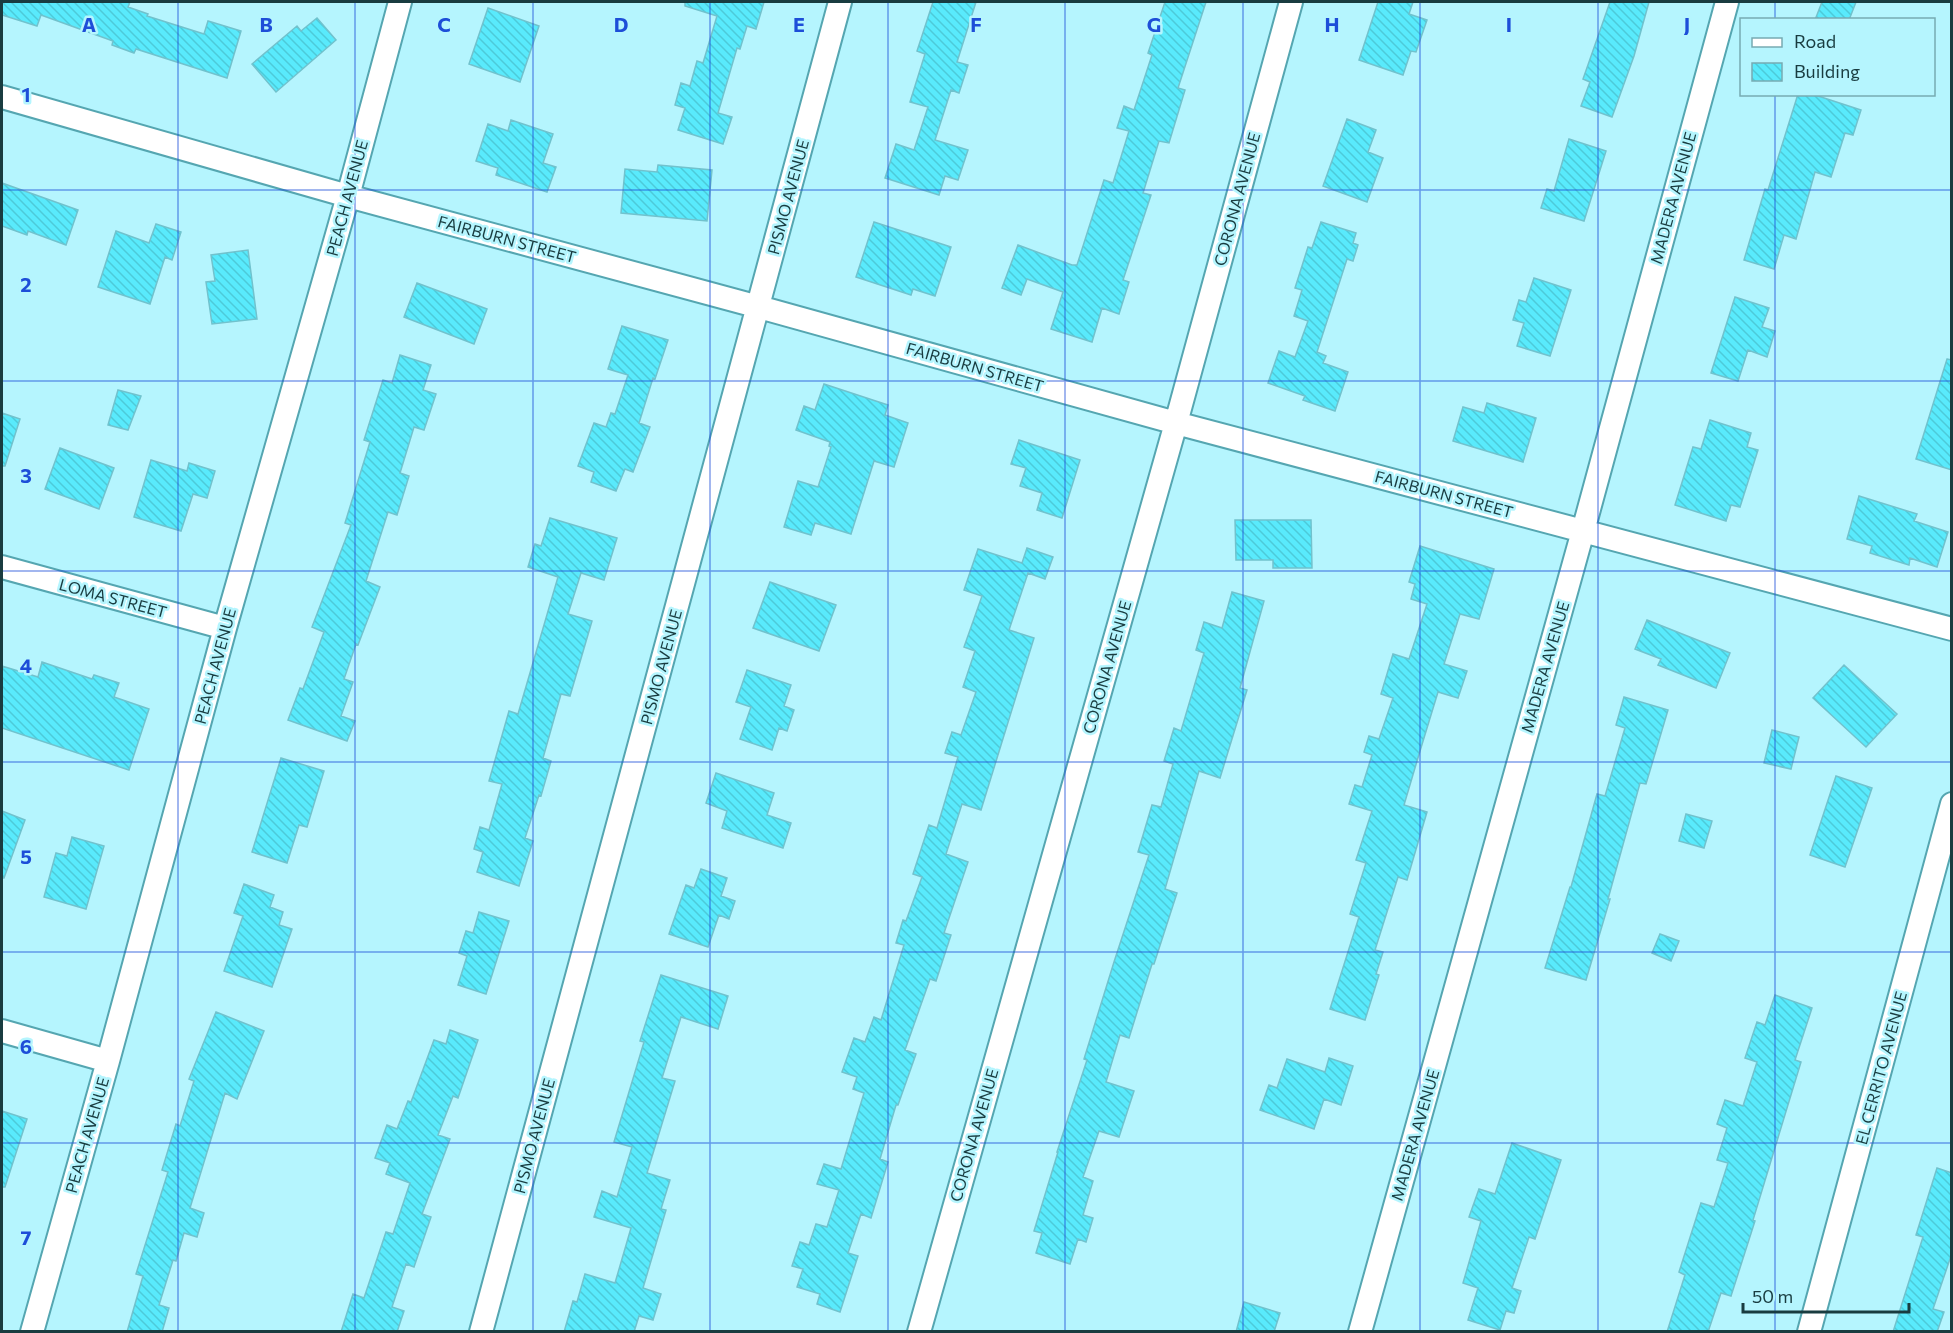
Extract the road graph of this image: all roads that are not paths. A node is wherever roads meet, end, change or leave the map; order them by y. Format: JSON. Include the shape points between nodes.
{"nodes":[{"id":1,"x":400,"y":2,"type":"edge"},
{"id":2,"x":840,"y":2,"type":"edge"},
{"id":3,"x":1291,"y":2,"type":"edge"},
{"id":4,"x":1727,"y":2,"type":"edge"},
{"id":5,"x":2,"y":97,"type":"edge"},
{"id":6,"x":348,"y":196,"type":"junction"},
{"id":7,"x":759,"y":307,"type":"junction"},
{"id":8,"x":1176,"y":423,"type":"junction"},
{"id":9,"x":1583,"y":531,"type":"junction"},
{"id":10,"x":2,"y":567,"type":"edge"},
{"id":11,"x":225,"y":628,"type":"junction"},
{"id":12,"x":1952,"y":629,"type":"edge"},
{"id":13,"x":1952,"y":804,"type":"edge"},
{"id":14,"x":2,"y":1031,"type":"edge"},
{"id":15,"x":108,"y":1061,"type":"junction"},
{"id":16,"x":32,"y":1332,"type":"edge"},
{"id":17,"x":481,"y":1332,"type":"edge"},
{"id":18,"x":918,"y":1332,"type":"edge"},
{"id":19,"x":1360,"y":1332,"type":"edge"},
{"id":20,"x":1809,"y":1332,"type":"edge"}],
"edges":[{"from":1,"to":6,"type":"street","name":"PEACH AVENUE"},
{"from":2,"to":7,"type":"street","name":"PISMO AVENUE"},
{"from":3,"to":8,"type":"street","name":"CORONA AVENUE"},
{"from":4,"to":9,"type":"street","name":"MADERA AVENUE"},
{"from":5,"to":6,"type":"street","name":"FAIRBURN STREET"},
{"from":6,"to":7,"type":"street","name":"FAIRBURN STREET"},
{"from":6,"to":11,"type":"street","name":"PEACH AVENUE"},
{"from":7,"to":8,"type":"street","name":"FAIRBURN STREET"},
{"from":7,"to":17,"type":"street","name":"PISMO AVENUE"},
{"from":8,"to":9,"type":"street","name":"FAIRBURN STREET"},
{"from":8,"to":18,"type":"street","name":"CORONA AVENUE"},
{"from":9,"to":12,"type":"street","name":"FAIRBURN STREET"},
{"from":9,"to":19,"type":"street","name":"MADERA AVENUE"},
{"from":10,"to":11,"type":"street","name":"LOMA STREET"},
{"from":11,"to":15,"type":"street","name":"PEACH AVENUE"},
{"from":13,"to":20,"type":"street","name":"EL CERRITO AVENUE"},
{"from":14,"to":15,"type":"street"},
{"from":15,"to":16,"type":"street","name":"PEACH AVENUE"}]}
